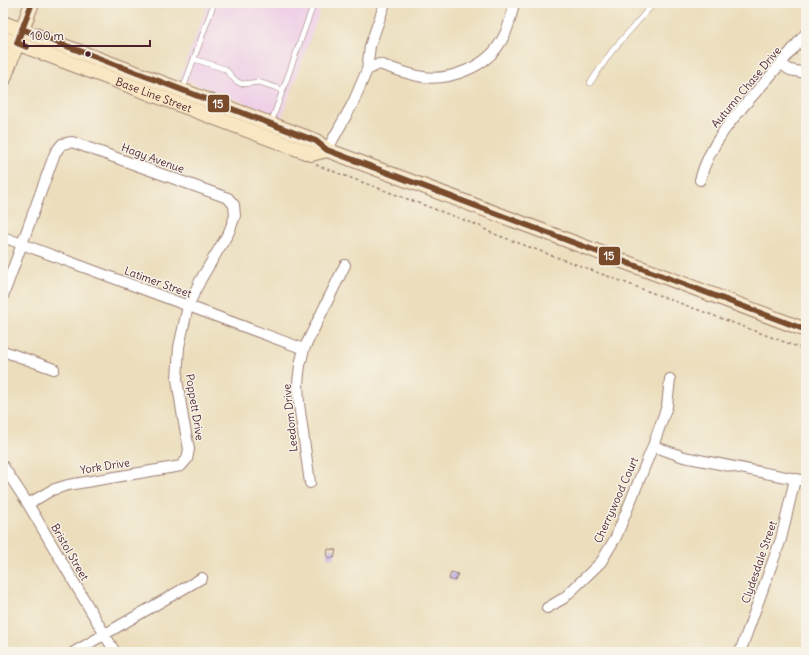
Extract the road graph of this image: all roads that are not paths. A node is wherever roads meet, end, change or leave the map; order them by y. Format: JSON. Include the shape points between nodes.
{"nodes":[{"id":1,"x":32,"y":3,"type":"edge"},
{"id":2,"x":214,"y":3,"type":"edge"},
{"id":3,"x":314,"y":3,"type":"edge"},
{"id":4,"x":385,"y":3,"type":"edge"},
{"id":5,"x":514,"y":3,"type":"edge"},
{"id":6,"x":654,"y":3,"type":"edge"},
{"id":7,"x":3,"y":22,"type":"edge"},
{"id":8,"x":22,"y":29,"type":"junction"},
{"id":9,"x":806,"y":33,"type":"edge"},
{"id":10,"x":3,"y":38,"type":"edge"},
{"id":11,"x":17,"y":43,"type":"junction"},
{"id":12,"x":194,"y":59,"type":"junction"},
{"id":13,"x":781,"y":64,"type":"junction"},
{"id":14,"x":367,"y":70,"type":"junction"},
{"id":15,"x":806,"y":74,"type":"edge"},
{"id":16,"x":3,"y":81,"type":"edge"},
{"id":17,"x":119,"y":82,"type":"junction"},
{"id":18,"x":590,"y":83,"type":"dead end"},
{"id":19,"x":182,"y":90,"type":"junction"},
{"id":20,"x":283,"y":90,"type":"junction"},
{"id":21,"x":271,"y":124,"type":"junction"},
{"id":22,"x":327,"y":150,"type":"junction"},
{"id":23,"x":700,"y":180,"type":"dead end"},
{"id":24,"x":234,"y":205,"type":"joint"},
{"id":25,"x":3,"y":237,"type":"edge"},
{"id":26,"x":22,"y":244,"type":"junction"},
{"id":27,"x":345,"y":265,"type":"dead end"},
{"id":28,"x":3,"y":296,"type":"edge"},
{"id":29,"x":188,"y":306,"type":"junction"},
{"id":30,"x":806,"y":330,"type":"edge"},
{"id":31,"x":304,"y":349,"type":"junction"},
{"id":32,"x":3,"y":351,"type":"edge"},
{"id":33,"x":54,"y":369,"type":"dead end"},
{"id":34,"x":670,"y":379,"type":"dead end"},
{"id":35,"x":653,"y":446,"type":"junction"},
{"id":36,"x":187,"y":458,"type":"joint"},
{"id":37,"x":3,"y":466,"type":"edge"},
{"id":38,"x":795,"y":479,"type":"junction"},
{"id":39,"x":806,"y":481,"type":"edge"},
{"id":40,"x":310,"y":483,"type":"dead end"},
{"id":41,"x":28,"y":504,"type":"junction"},
{"id":42,"x":202,"y":578,"type":"dead end"},
{"id":43,"x":546,"y":608,"type":"dead end"},
{"id":44,"x":104,"y":635,"type":"junction"},
{"id":45,"x":74,"y":652,"type":"edge"},
{"id":46,"x":115,"y":652,"type":"edge"},
{"id":47,"x":740,"y":652,"type":"edge"}],
"edges":[{"from":1,"to":8,"type":"main road"},
{"from":2,"to":12,"type":"lane"},
{"from":3,"to":20,"type":"lane"},
{"from":4,"to":14,"type":"street","via":[[370,46]]},
{"from":5,"to":14,"type":"street","via":[[500,44],[485,60],[466,71],[445,77],[423,77],[379,64]]},
{"from":6,"to":18,"type":"lane","via":[[612,51]]},
{"from":7,"to":8,"type":"main road","name":"Base Line Street"},
{"from":8,"to":11,"type":"main road"},
{"from":8,"to":19,"type":"main road","name":"Base Line Street"},
{"from":9,"to":13,"type":"street","name":"Autumn Chase Drive"},
{"from":10,"to":11,"type":"main road","name":"Base Line Street"},
{"from":11,"to":16,"type":"main road"},
{"from":11,"to":17,"type":"main road","name":"Base Line Street"},
{"from":12,"to":19,"type":"lane"},
{"from":12,"to":20,"type":"lane","via":[[225,69],[242,84],[258,82]]},
{"from":13,"to":15,"type":"street","via":[[790,70]]},
{"from":13,"to":23,"type":"street","name":"Autumn Chase Drive","via":[[736,115],[713,146]]},
{"from":14,"to":22,"type":"street","via":[[353,103]]},
{"from":17,"to":19,"type":"main road","via":[[138,83],[172,94],[181,93]]},
{"from":17,"to":22,"type":"main road","name":"Base Line Street","via":[[311,154]]},
{"from":19,"to":21,"type":"main road","name":"Base Line Street"},
{"from":20,"to":21,"type":"lane"},
{"from":21,"to":22,"type":"main road","name":"Base Line Street","via":[[316,141]]},
{"from":22,"to":30,"type":"main road","name":"Base Line Street"},
{"from":24,"to":26,"type":"street","name":"Hagy Avenue","via":[[228,198],[72,142],[62,144],[55,153]]},
{"from":24,"to":29,"type":"street","name":"Poppett Drive","via":[[235,216],[230,232],[201,279]]},
{"from":25,"to":26,"type":"street","name":"Latimer Street"},
{"from":26,"to":28,"type":"street"},
{"from":26,"to":29,"type":"street","name":"Latimer Street"},
{"from":27,"to":31,"type":"street","name":"Leedom Drive"},
{"from":29,"to":31,"type":"street","name":"Latimer Street"},
{"from":29,"to":36,"type":"street","name":"Poppett Drive","via":[[179,347],[177,379],[190,449]]},
{"from":31,"to":40,"type":"street","name":"Leedom Drive","via":[[298,382]]},
{"from":32,"to":33,"type":"street"},
{"from":34,"to":35,"type":"street","name":"Cherrywood Court","via":[[668,406]]},
{"from":35,"to":38,"type":"street","via":[[684,457]]},
{"from":35,"to":43,"type":"street","name":"Cherrywood Court","via":[[616,537],[601,562],[564,598]]},
{"from":36,"to":41,"type":"street","name":"York Drive","via":[[181,466],[68,485],[52,490]]},
{"from":37,"to":41,"type":"street","name":"Bristol Street"},
{"from":38,"to":39,"type":"street"},
{"from":38,"to":47,"type":"street","name":"Clydesdale Street","via":[[781,539]]},
{"from":41,"to":44,"type":"street","name":"Bristol Street"},
{"from":42,"to":44,"type":"street"},
{"from":44,"to":45,"type":"street"},
{"from":44,"to":46,"type":"street","name":"Bristol Street"}]}
